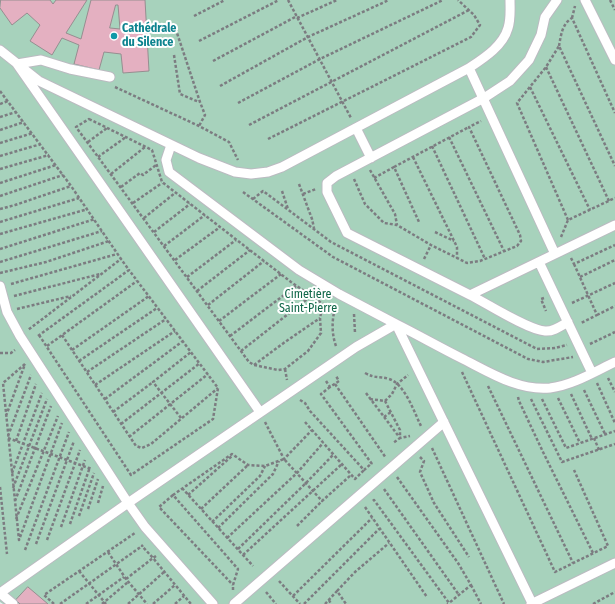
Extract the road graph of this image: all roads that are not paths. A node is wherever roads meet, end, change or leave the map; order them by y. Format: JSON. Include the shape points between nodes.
{"nodes":[{"id":1,"x":510,"y":0,"type":"edge"},
{"id":2,"x":557,"y":0,"type":"edge"},
{"id":3,"x":585,"y":0,"type":"edge"},
{"id":4,"x":0,"y":50,"type":"edge"},
{"id":5,"x":615,"y":60,"type":"edge"},
{"id":6,"x":17,"y":64,"type":"junction"},
{"id":7,"x":469,"y":68,"type":"junction"},
{"id":8,"x":105,"y":76,"type":"road end"},
{"id":9,"x":484,"y":98,"type":"junction"},
{"id":10,"x":356,"y":128,"type":"junction"},
{"id":11,"x":171,"y":145,"type":"junction"},
{"id":12,"x":369,"y":159,"type":"junction"},
{"id":13,"x":615,"y":225,"type":"edge"},
{"id":14,"x":555,"y":254,"type":"junction"},
{"id":15,"x":539,"y":262,"type":"junction"},
{"id":16,"x":0,"y":286,"type":"edge"},
{"id":17,"x":470,"y":295,"type":"junction"},
{"id":18,"x":396,"y":324,"type":"junction"},
{"id":19,"x":569,"y":325,"type":"junction"},
{"id":20,"x":615,"y":362,"type":"edge"},
{"id":21,"x":592,"y":373,"type":"junction"},
{"id":22,"x":260,"y":412,"type":"junction"},
{"id":23,"x":444,"y":422,"type":"junction"},
{"id":24,"x":128,"y":502,"type":"junction"},
{"id":25,"x":615,"y":563,"type":"edge"},
{"id":26,"x":0,"y":593,"type":"edge"},
{"id":27,"x":13,"y":604,"type":"edge"},
{"id":28,"x":213,"y":604,"type":"edge"},
{"id":29,"x":235,"y":604,"type":"edge"},
{"id":30,"x":532,"y":604,"type":"edge"}],
"edges":[{"from":1,"to":7,"type":"lane","via":[[510,21],[507,30],[494,51]]},
{"from":2,"to":9,"type":"lane","via":[[545,17],[541,35],[529,60],[510,81]]},
{"from":3,"to":5,"type":"lane"},
{"from":4,"to":6,"type":"lane"},
{"from":6,"to":8,"type":"lane","via":[[41,60],[70,70]]},
{"from":6,"to":11,"type":"lane","via":[[39,81]]},
{"from":6,"to":22,"type":"lane"},
{"from":7,"to":9,"type":"lane"},
{"from":7,"to":10,"type":"lane"},
{"from":9,"to":12,"type":"lane"},
{"from":9,"to":14,"type":"lane"},
{"from":10,"to":11,"type":"lane","via":[[282,167],[251,174],[235,172]]},
{"from":10,"to":12,"type":"lane"},
{"from":11,"to":18,"type":"lane","via":[[166,160],[169,172],[299,270]]},
{"from":12,"to":17,"type":"lane","via":[[336,176],[327,184],[327,192],[347,233]]},
{"from":13,"to":14,"type":"lane"},
{"from":14,"to":15,"type":"lane"},
{"from":15,"to":17,"type":"lane"},
{"from":15,"to":19,"type":"lane"},
{"from":16,"to":24,"type":"lane","via":[[7,312],[25,345]]},
{"from":17,"to":19,"type":"lane","via":[[527,325],[544,331]]},
{"from":18,"to":21,"type":"lane","via":[[479,367],[521,385],[553,387]]},
{"from":18,"to":22,"type":"lane","via":[[356,347]]},
{"from":18,"to":23,"type":"lane"},
{"from":19,"to":21,"type":"lane"},
{"from":20,"to":21,"type":"lane"},
{"from":22,"to":24,"type":"lane"},
{"from":23,"to":29,"type":"lane"},
{"from":23,"to":30,"type":"lane"},
{"from":24,"to":26,"type":"lane"},
{"from":24,"to":28,"type":"lane","via":[[145,527]]},
{"from":25,"to":30,"type":"lane"},
{"from":26,"to":27,"type":"lane"}]}
